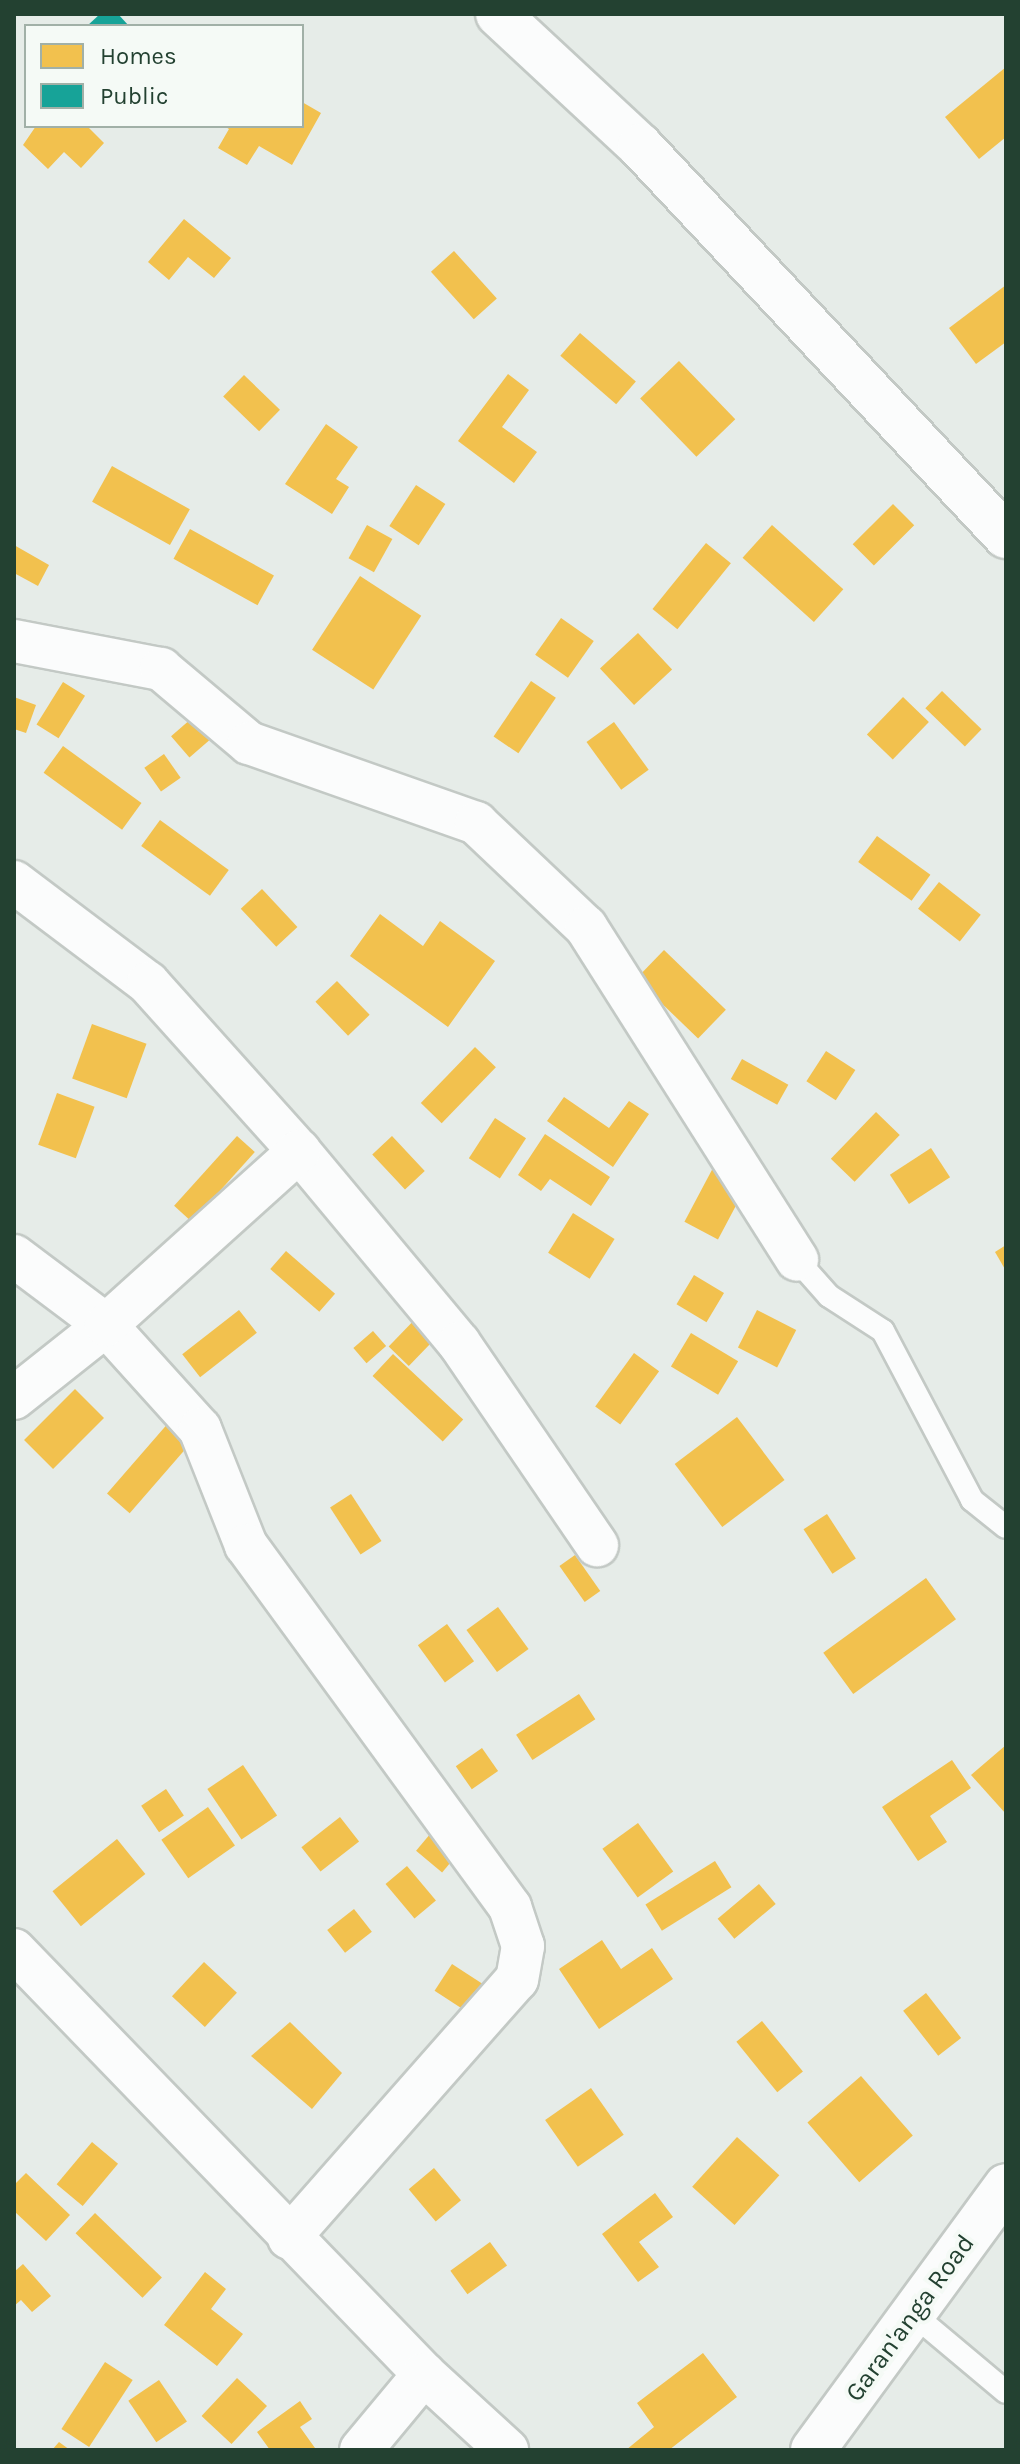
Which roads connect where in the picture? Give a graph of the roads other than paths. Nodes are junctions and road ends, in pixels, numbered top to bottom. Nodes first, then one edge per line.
1 (498, 14) edge
2 (1006, 536) edge
3 (14, 641) edge
4 (14, 882) edge
5 (299, 1151) junction
6 (14, 1256) edge
7 (797, 1260) joint
8 (106, 1325) junction
9 (14, 1398) edge
10 (1006, 1527) edge
11 (597, 1545) dead end
12 (14, 1950) edge
13 (1006, 2186) edge
14 (289, 2238) junction
15 (913, 2314) junction
16 (424, 2374) junction
17 (1006, 2392) edge
18 (361, 2450) edge
19 (507, 2450) edge
20 (813, 2450) edge

1 - 2 street
3 - 7 street
4 - 5 street
5 - 8 street
5 - 11 street
6 - 8 street
7 - 10 lane
8 - 9 street
8 - 14 street
12 - 14 street
13 - 15 street, Garan'anga Road
14 - 16 street
15 - 17 lane
15 - 20 street, Garan'anga Road
16 - 18 street
16 - 19 street

